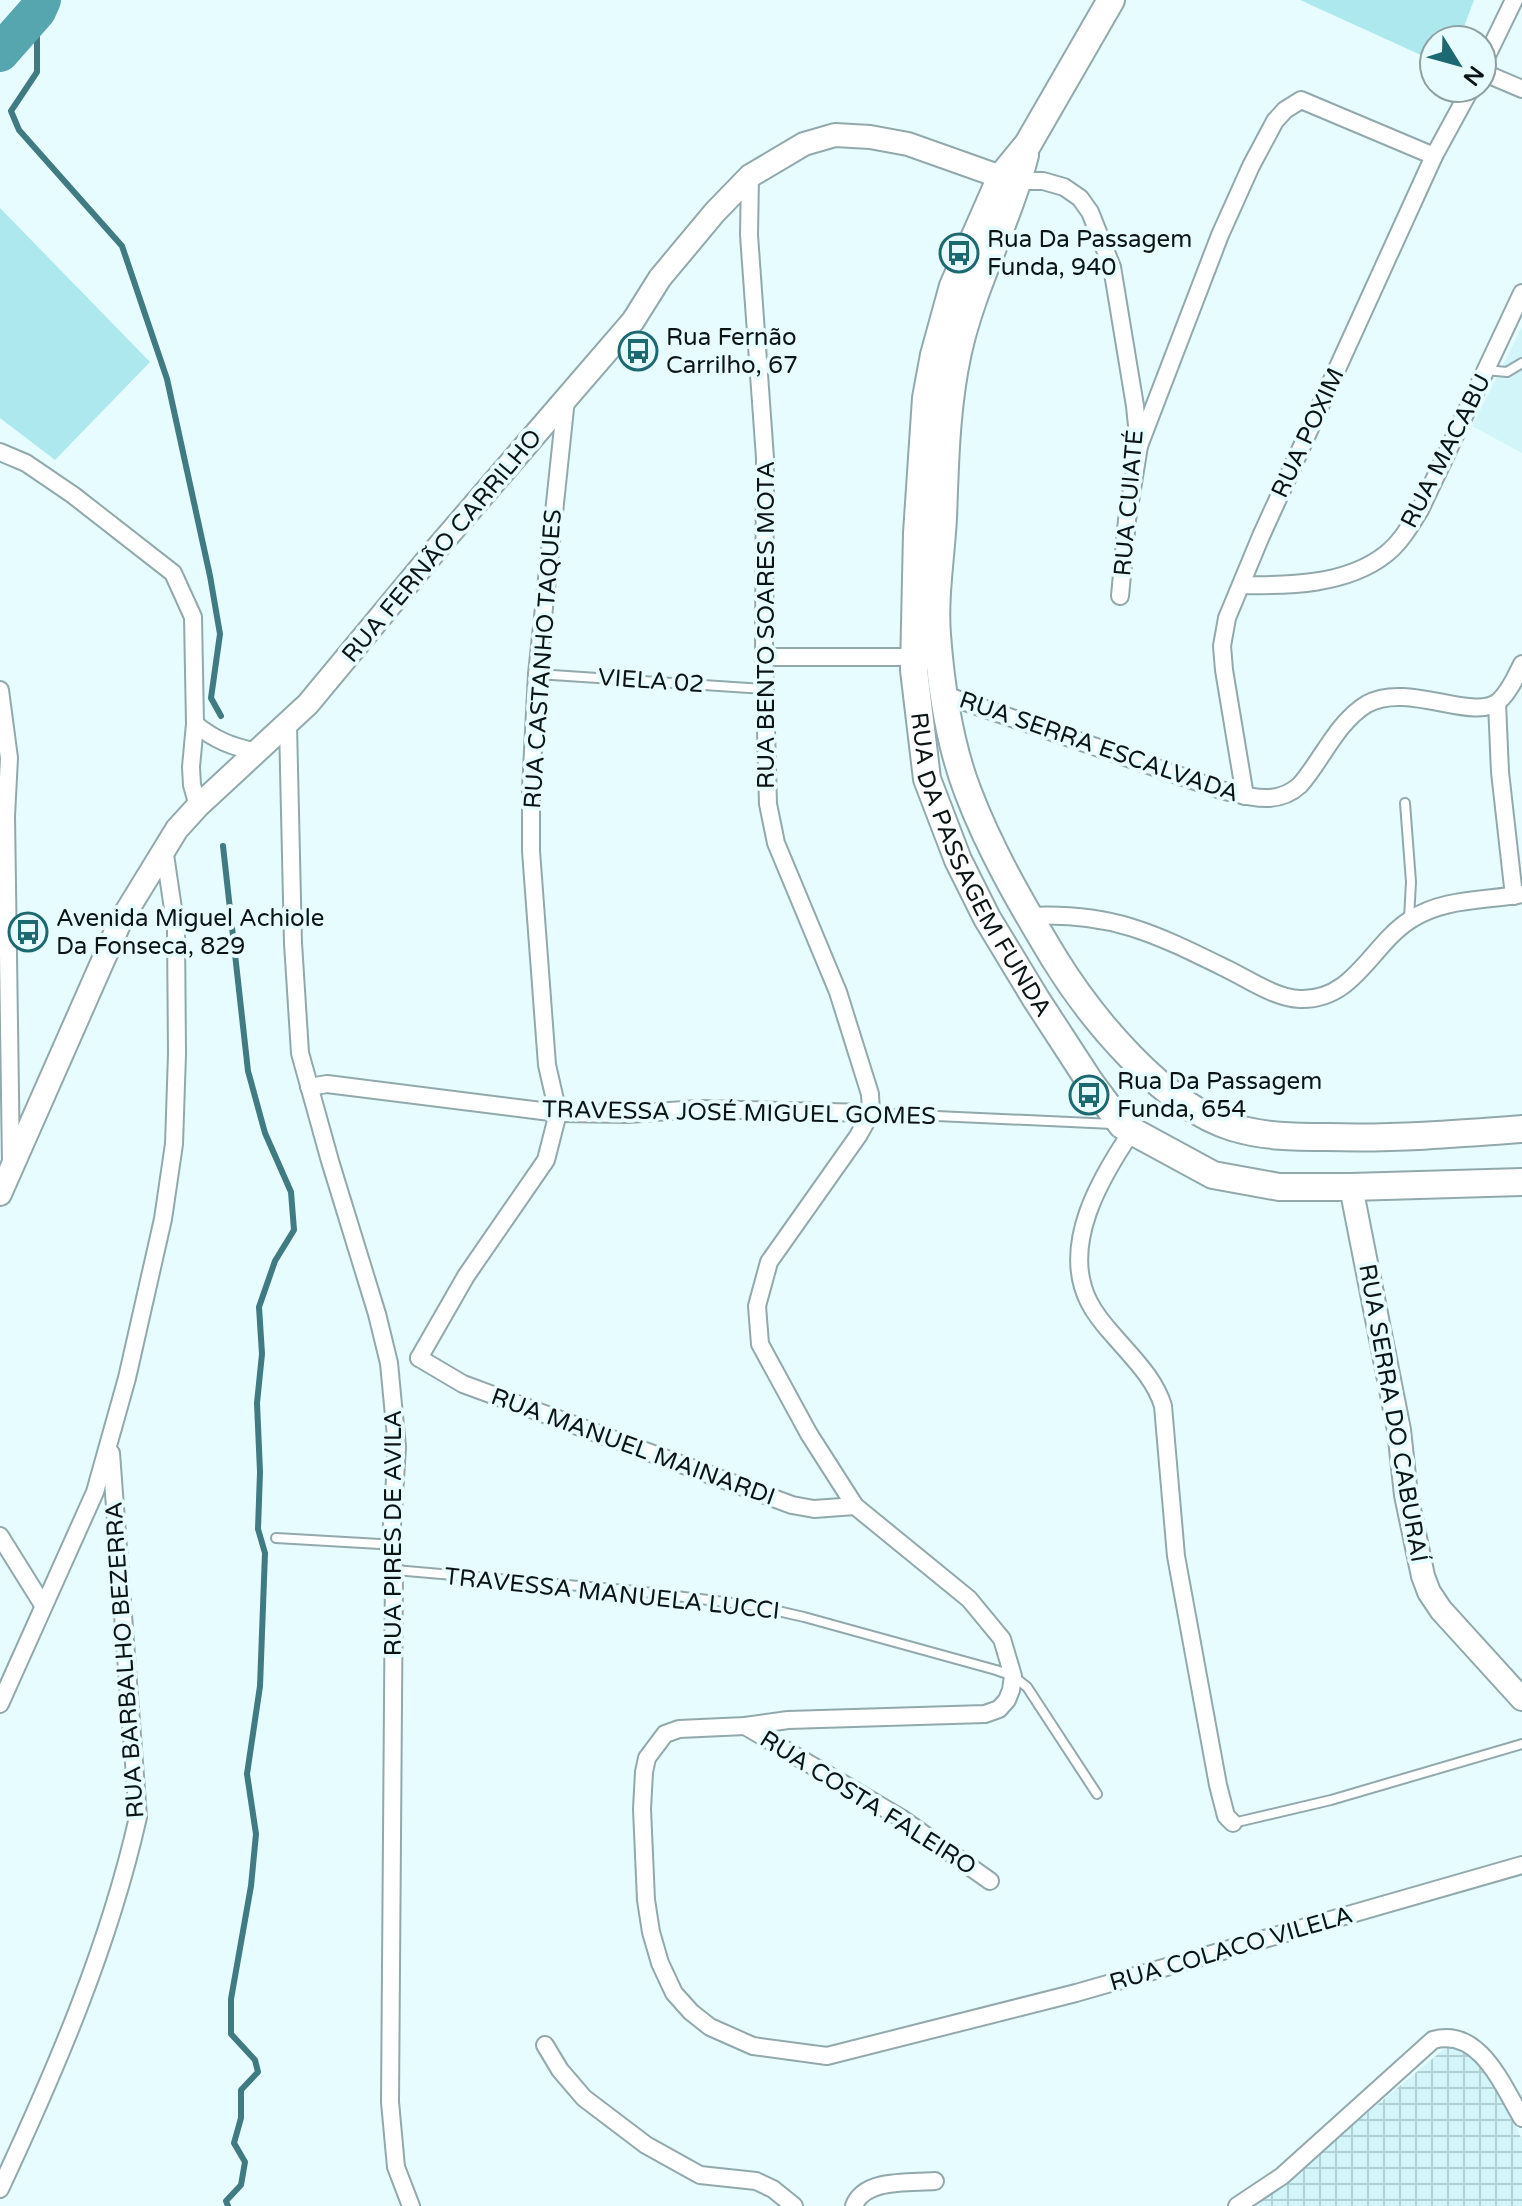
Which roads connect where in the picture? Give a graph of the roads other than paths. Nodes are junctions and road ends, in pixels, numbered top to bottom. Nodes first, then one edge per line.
1 (1111, 0) edge
2 (1514, 0) edge
3 (1498, 34) edge
4 (1498, 77) edge
5 (1522, 89) edge
6 (1462, 104) edge
7 (1434, 156) junction
8 (750, 176) junction
9 (1010, 179) junction
10 (1522, 293) edge
11 (1522, 363) edge
12 (1486, 370) junction
13 (566, 399) junction
14 (1139, 446) junction
15 (0, 452) edge
16 (1241, 585) junction
17 (1120, 596) dead end
18 (764, 657) junction
19 (914, 657) junction
20 (1522, 664) edge
21 (537, 674) junction
22 (765, 689) junction
23 (0, 690) edge
24 (945, 695) junction
25 (1497, 703) junction
26 (195, 724) junction
27 (288, 725) junction
28 (258, 752) junction
29 (1245, 796) junction
30 (1405, 803) dead end
31 (198, 806) junction
32 (3, 815) edge
33 (164, 848) junction
34 (1518, 895) edge
35 (1029, 916) junction
36 (1409, 920) junction
37 (309, 1087) junction
38 (558, 1113) junction
39 (871, 1113) junction
40 (1127, 1128) junction
41 (1522, 1129) edge
42 (11, 1168) junction
43 (1522, 1182) edge
44 (1351, 1187) junction
45 (0, 1194) edge
46 (419, 1358) junction
47 (389, 1363) junction
48 (111, 1442) junction
49 (855, 1506) junction
50 (0, 1536) edge
51 (276, 1538) dead end
52 (391, 1542) junction
53 (394, 1570) junction
54 (43, 1605) junction
55 (1013, 1676) junction
56 (1522, 1699) edge
57 (0, 1704) edge
58 (745, 1726) junction
59 (1522, 1744) edge
60 (1097, 1794) dead end
61 (1233, 1823) joint
62 (1522, 1865) edge
63 (990, 1881) dead end
64 (545, 2045) dead end
65 (1522, 2118) edge
66 (935, 2181) dead end
67 (0, 2189) edge
68 (411, 2206) edge
69 (794, 2206) edge
70 (854, 2206) edge
71 (1237, 2206) edge

1 - 9 main road
2 - 3 street
4 - 5 street
6 - 7 street, RUA POXIM
7 - 14 street
7 - 16 street, RUA POXIM
8 - 9 street, RUA FERNÃO CARRILHO
8 - 13 street, RUA FERNÃO CARRILHO
8 - 18 street, RUA BENTO SOARES MOTA
9 - 14 street, RUA CUIATÉ
9 - 19 main road, RUA DA PASSAGEM FUNDA
9 - 24 main road, RUA DA PASSAGEM FUNDA
10 - 12 street, RUA MACABU
11 - 12 lane
12 - 16 street, RUA MACABU
13 - 21 street, RUA CASTANHO TAQUES
13 - 27 street, RUA FERNÃO CARRILHO
14 - 17 street, RUA CUIATÉ
15 - 26 street
16 - 29 street, RUA POXIM
18 - 19 street
18 - 22 street, RUA BENTO SOARES MOTA
19 - 40 main road, RUA DA PASSAGEM FUNDA
20 - 25 street
21 - 22 lane, VIELA 02
21 - 38 street, RUA CASTANHO TAQUES
22 - 39 street, RUA BENTO SOARES MOTA
23 - 32 street
24 - 29 street, RUA SERRA ESCALVADA
24 - 35 main road, RUA DA PASSAGEM FUNDA
25 - 29 street, RUA SERRA ESCALVADA
25 - 34 street
26 - 28 street
26 - 31 street
27 - 28 street, RUA FERNÃO CARRILHO
27 - 37 street, RUA PIRES DE AVILA
28 - 31 street, RUA FERNÃO CARRILHO
30 - 36 lane
31 - 33 street, RUA FERNÃO CARRILHO
32 - 42 street
33 - 42 street, RUA FERNÃO CARRILHO
33 - 48 street
34 - 36 street
35 - 36 street
35 - 41 main road, RUA DA PASSAGEM FUNDA
37 - 38 street, TRAVESSA JOSÉ MIGUEL GOMES
37 - 47 street, RUA PIRES DE AVILA
38 - 39 street, TRAVESSA JOSÉ MIGUEL GOMES
38 - 46 street, RUA CASTANHO TAQUES
39 - 40 lane, TRAVESSA JOSÉ MIGUEL GOMES
39 - 49 street
40 - 44 main road, RUA DA PASSAGEM FUNDA
40 - 61 street
42 - 45 street, RUA FERNÃO CARRILHO
43 - 44 main road, RUA DA PASSAGEM FUNDA
44 - 56 street, RUA SERRA DO CABURAÍ
46 - 47 street
46 - 49 street, RUA MANUEL MAINARDI
47 - 52 street, RUA PIRES DE AVILA
48 - 54 street
48 - 67 street, RUA BARBALHO BEZERRA
49 - 55 street
50 - 54 street
51 - 52 lane
52 - 53 street, RUA PIRES DE AVILA
53 - 55 lane, TRAVESSA MANUELA LUCCI
53 - 68 street, RUA PIRES DE AVILA
54 - 57 street
55 - 58 street
55 - 60 lane
58 - 62 street, RUA COLACO VILELA
58 - 63 street, RUA COSTA FALEIRO
59 - 61 lane
64 - 69 street
65 - 71 street
66 - 70 street

